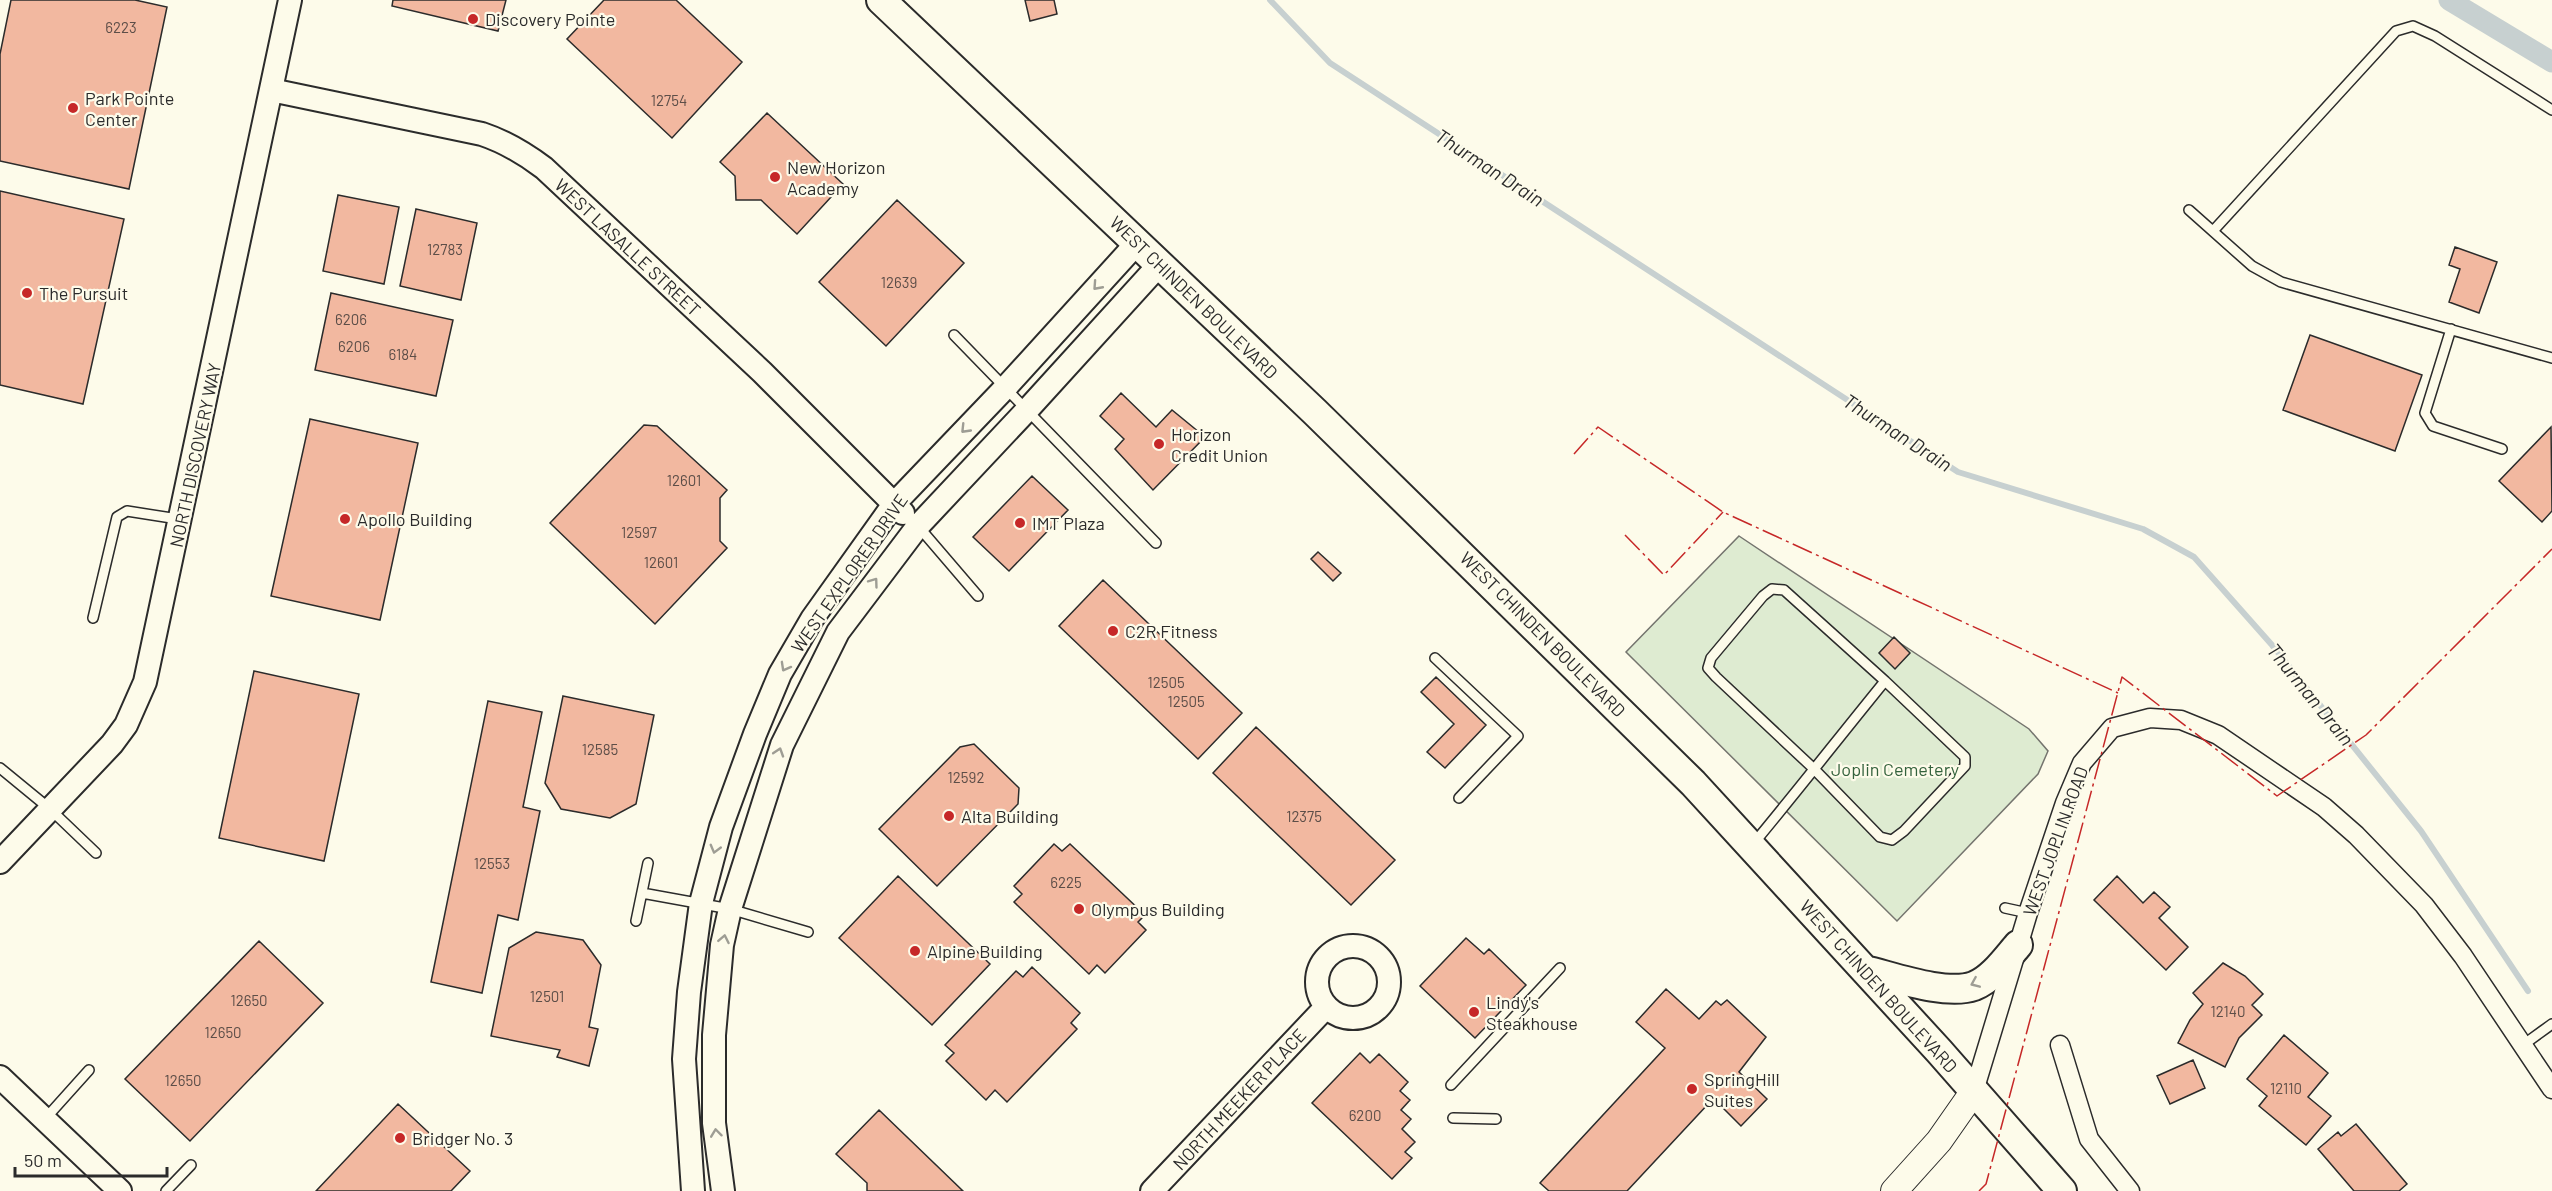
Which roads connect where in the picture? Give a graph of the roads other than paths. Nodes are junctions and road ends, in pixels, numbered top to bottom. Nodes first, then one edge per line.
1 (290, 0) edge
2 (881, 0) edge
3 (272, 90) junction
4 (2552, 110) edge
5 (2189, 210) dead end
6 (2213, 231) junction
7 (1137, 243) junction
8 (1159, 265) junction
9 (2451, 329) junction
10 (954, 335) dead end
11 (2552, 358) edge
12 (1006, 387) junction
13 (1028, 409) junction
14 (2502, 449) dead end
15 (894, 504) junction
16 (181, 520) junction
17 (918, 526) junction
18 (1156, 543) dead end
19 (978, 596) dead end
20 (93, 618) dead end
21 (1435, 658) dead end
22 (1885, 681) junction
23 (0, 768) edge
24 (1814, 769) junction
25 (1460, 798) dead end
26 (50, 809) junction
27 (1752, 845) junction
28 (96, 853) dead end
29 (0, 862) edge
30 (648, 863) dead end
31 (642, 893) junction
32 (701, 903) junction
33 (2005, 908) dead end
34 (730, 909) junction
35 (2028, 913) junction
36 (636, 921) dead end
37 (807, 932) dead end
38 (2018, 945) junction
39 (1560, 968) dead end
40 (1865, 970) junction
41 (1326, 1007) dead end
42 (2552, 1024) edge
43 (2060, 1045) dead end
44 (2523, 1045) junction
45 (89, 1070) dead end
46 (0, 1077) edge
47 (1451, 1085) dead end
48 (2552, 1089) edge
49 (1974, 1091) junction
50 (1453, 1118) dead end
51 (44, 1119) junction
52 (1496, 1119) dead end
53 (191, 1166) dead end
54 (120, 1191) edge
55 (166, 1191) edge
56 (693, 1191) edge
57 (723, 1191) edge
58 (1152, 1191) edge
59 (1894, 1191) edge
60 (2062, 1191) edge
61 (2130, 1191) edge

1 - 3 street, NORTH DISCOVERY WAY
2 - 7 main road, WEST CHINDEN BOULEVARD
3 - 15 street, WEST LASALLE STREET
3 - 16 street, NORTH DISCOVERY WAY
4 - 6 lane
5 - 6 lane
6 - 9 lane
7 - 8 main road, WEST CHINDEN BOULEVARD
7 -> 12 street, WEST EXPLORER DRIVE
8 - 13 street, WEST EXPLORER DRIVE
8 - 27 main road, WEST CHINDEN BOULEVARD
9 - 11 lane
9 - 14 lane
10 - 12 lane
12 - 13 lane
12 -> 15 street, WEST EXPLORER DRIVE
13 - 17 street, WEST EXPLORER DRIVE
13 - 18 lane
15 - 17 street, WEST LASALLE STREET
15 -> 32 street, WEST EXPLORER DRIVE
16 - 20 lane
16 - 26 street, NORTH DISCOVERY WAY
17 - 19 lane
34 -> 17 street, WEST EXPLORER DRIVE
21 - 25 lane
22 - 24 lane
22 - 24 lane
22 - 24 lane
23 - 26 lane
24 - 27 lane
26 - 28 lane
26 - 29 street, NORTH DISCOVERY WAY
27 - 40 main road, WEST CHINDEN BOULEVARD
30 - 31 lane
31 - 32 lane
31 - 36 lane
32 - 34 lane
32 - 56 street, WEST EXPLORER DRIVE
33 - 35 lane
34 - 37 lane
57 -> 34 street, WEST EXPLORER DRIVE
35 - 38 street, WEST JOPLIN ROAD
35 - 44 street, WEST JOPLIN ROAD
38 -> 40 main road
38 - 49 street, WEST JOPLIN ROAD
39 - 47 lane
40 - 49 main road, WEST CHINDEN BOULEVARD
41 - 58 street, NORTH MEEKER PLACE
42 - 44 lane
43 - 61 street
44 - 48 street, WEST JOPLIN ROAD
45 - 51 lane
46 - 51 street
49 - 59 main road
49 - 60 main road, WEST CHINDEN BOULEVARD
50 - 52 lane
51 - 54 street
53 - 55 lane

